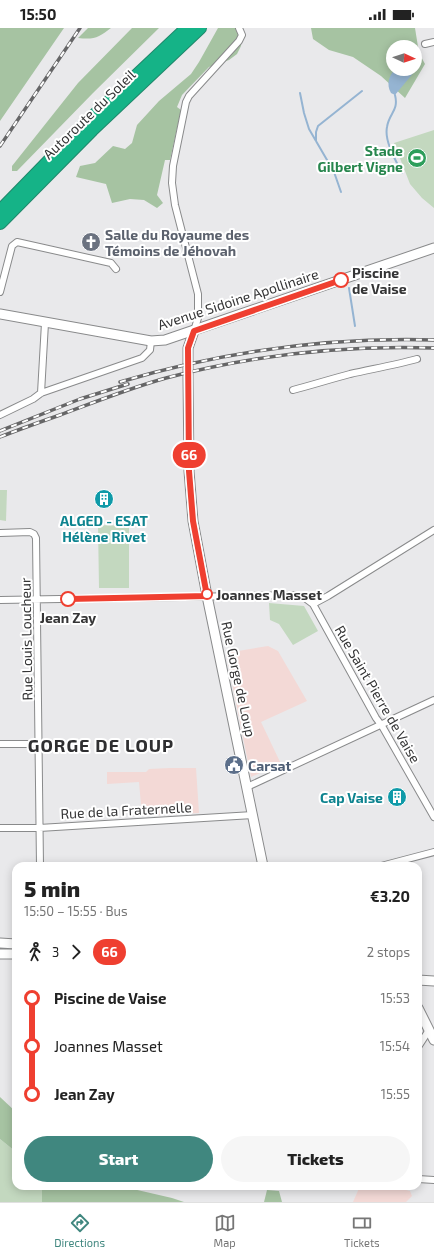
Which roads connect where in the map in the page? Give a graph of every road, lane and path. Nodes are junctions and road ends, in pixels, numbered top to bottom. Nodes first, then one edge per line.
1 (187, 28) edge
2 (200, 28) edge
3 (240, 28) edge
4 (434, 42) edge
5 (425, 44) dead end
6 (0, 211) edge
7 (0, 223) edge
8 (434, 248) edge
9 (116, 269) dead end
10 (0, 292) edge
11 (0, 314) edge
12 (45, 323) junction
13 (194, 331) junction
14 (152, 341) junction
15 (417, 359) dead end
16 (293, 390) dead end
17 (41, 393) junction
18 (0, 415) edge
19 (434, 530) edge
20 (0, 533) edge
21 (207, 596) junction
22 (0, 600) edge
23 (37, 600) junction
24 (312, 604) junction
25 (434, 700) edge
26 (381, 724) junction
27 (0, 744) edge
28 (39, 744) junction
29 (247, 787) junction
30 (252, 815) junction
31 (434, 817) edge
32 (0, 828) edge
33 (39, 828) junction
34 (434, 852) edge
35 (40, 862) edge
36 (262, 862) edge
37 (396, 862) edge
38 (0, 944) edge
39 (12, 944) edge
40 (0, 954) edge
41 (12, 954) edge
42 (422, 980) edge
43 (434, 980) edge
44 (422, 1016) edge
45 (429, 1030) junction
46 (434, 1040) edge
47 (422, 1041) edge
48 (422, 1179) edge
49 (434, 1180) edge

1 - 6 highway, Autoroute du Soleil
2 - 7 highway, Autoroute du Soleil
3 - 13 street
4 - 5 street
8 - 13 street, Avenue Sidoine Apollinaire
9 - 10 street
11 - 12 street, Avenue Sidoine Apollinaire
12 - 14 street, Avenue Sidoine Apollinaire
12 - 17 street
13 - 14 street, Avenue Sidoine Apollinaire
13 - 21 street, Rue Gorge de Loup
14 - 17 street
15 - 16 street
17 - 18 street
19 - 24 street
20 - 23 street, Rue Louis Loucheur
21 - 23 street
21 - 24 street
21 - 29 street, Rue Gorge de Loup
22 - 23 street
23 - 28 street, Rue Louis Loucheur
24 - 26 street, Rue Saint Pierre de Vaise
25 - 26 street
26 - 29 street
26 - 31 street, Rue Saint Pierre de Vaise
27 - 28 street
28 - 33 street, Rue Louis Loucheur
29 - 30 street, Rue Gorge de Loup
30 - 33 street, Rue de la Fraternelle
30 - 36 street, Rue Gorge de Loup
32 - 33 street, Rue de la Fraternelle
33 - 35 street, Rue Louis Loucheur
34 - 37 street
38 - 39 street
40 - 41 street
42 - 43 street
44 - 45 street
45 - 46 street
45 - 47 street
48 - 49 street

